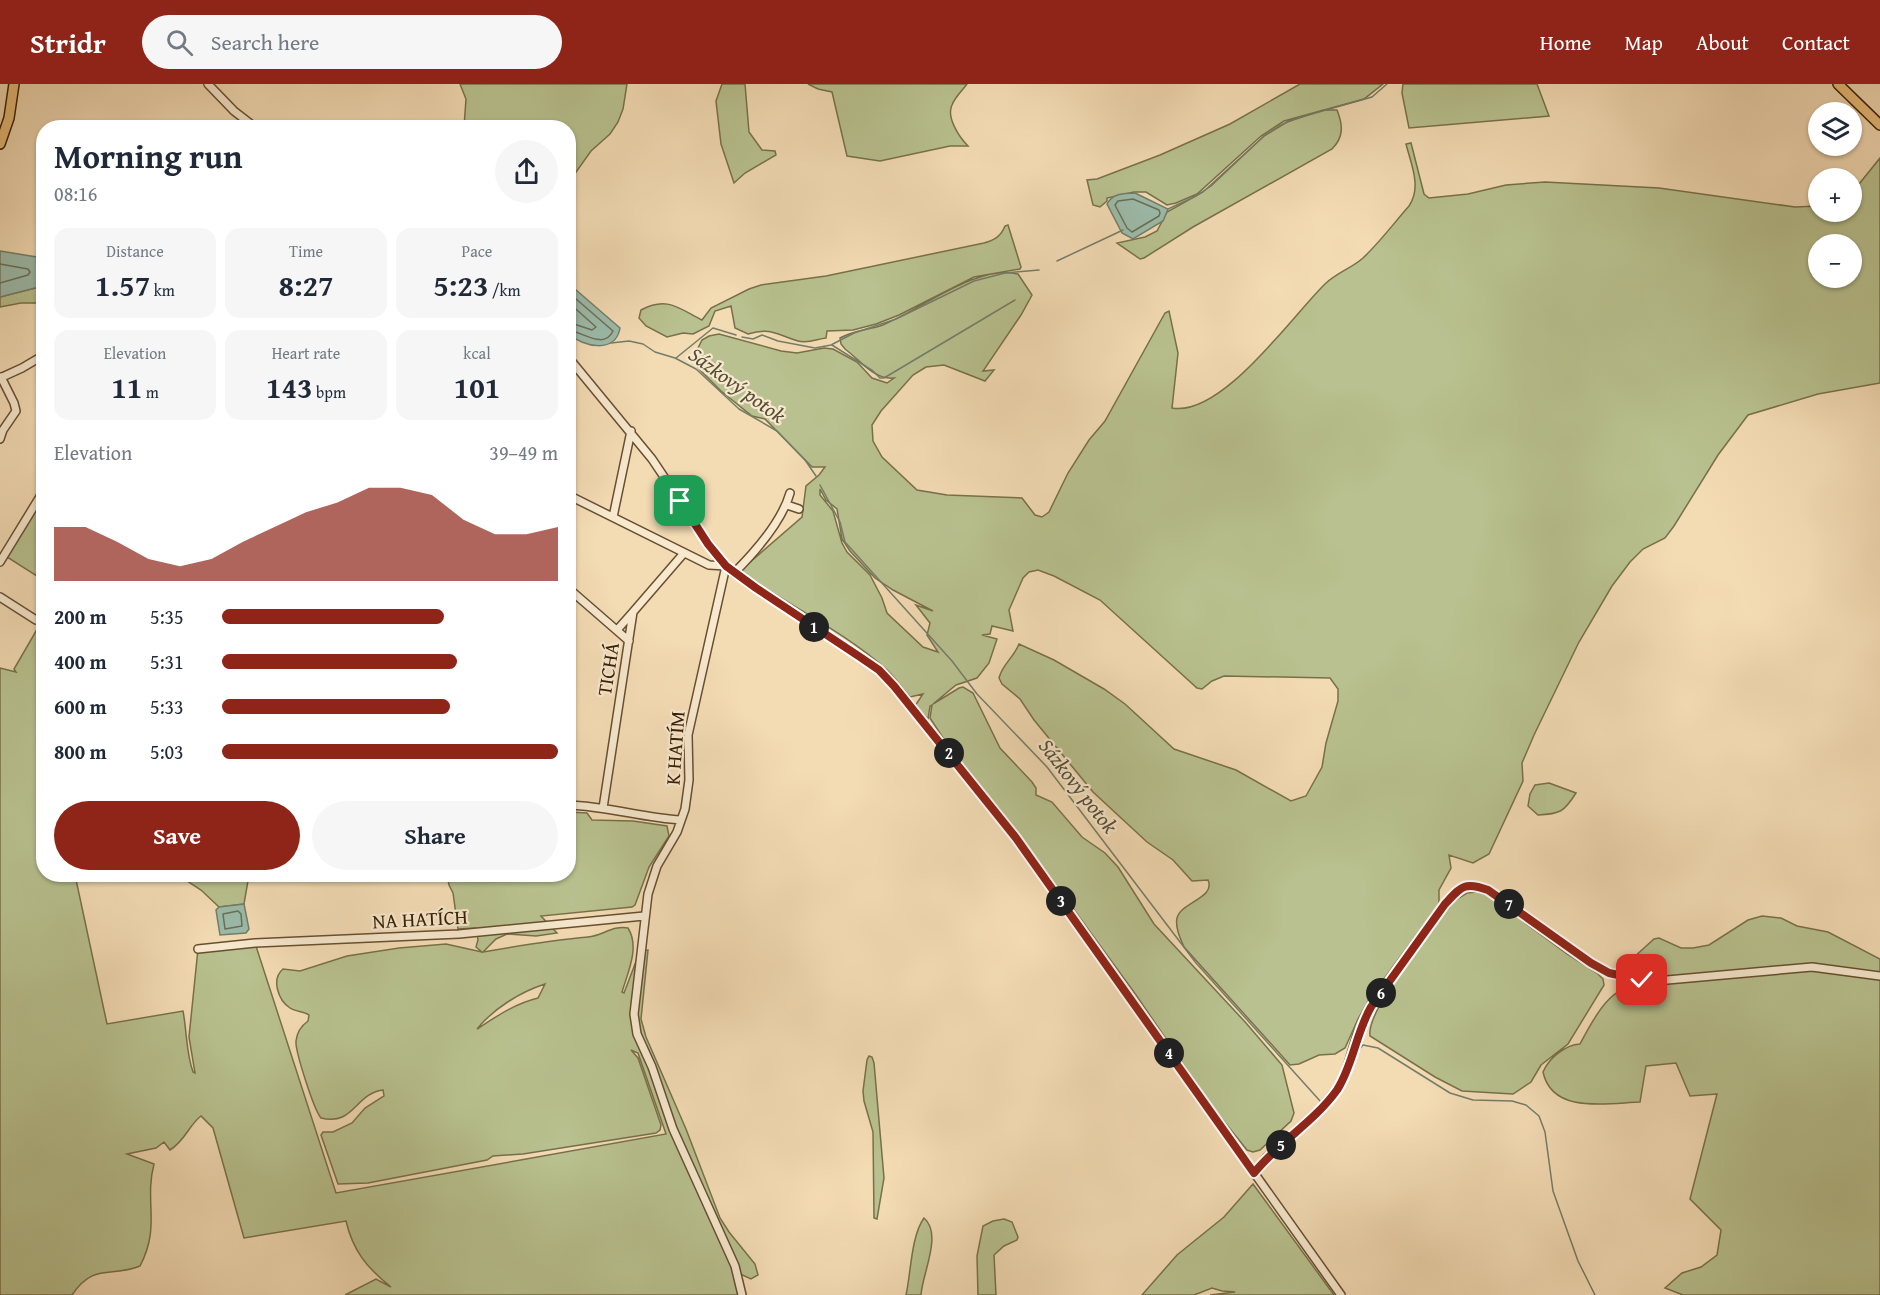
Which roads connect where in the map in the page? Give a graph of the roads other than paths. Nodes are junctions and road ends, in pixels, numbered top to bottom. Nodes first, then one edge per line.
1 (14, 84) edge
2 (208, 84) edge
3 (1838, 84) edge
4 (246, 120) edge
5 (1880, 125) edge
6 (0, 144) edge
7 (36, 359) edge
8 (576, 366) edge
9 (1, 377) edge
10 (631, 431) junction
11 (0, 439) edge
12 (790, 493) dead end
13 (576, 499) edge
14 (36, 502) edge
15 (787, 505) junction
16 (799, 509) dead end
17 (613, 518) junction
18 (2, 553) edge
19 (684, 553) junction
20 (0, 562) edge
21 (726, 566) junction
22 (734, 573) junction
23 (576, 595) edge
24 (0, 597) edge
25 (633, 612) junction
26 (36, 620) dead end
27 (617, 630) junction
28 (629, 641) junction
29 (576, 806) edge
30 (603, 808) junction
31 (681, 820) junction
32 (644, 916) junction
33 (198, 949) dead end
34 (1880, 976) edge
35 (1254, 1173) junction
36 (742, 1295) edge
37 (1341, 1295) edge

1 - 6 main road
2 - 4 street
3 - 5 main road
7 - 9 street
8 - 10 street
9 - 11 street
10 - 17 street
10 - 21 street
12 - 15 street
13 - 17 street
14 - 18 street
15 - 16 street
15 - 22 street
17 - 19 street
18 - 20 street
19 - 21 street
19 - 25 street
21 - 22 street
21 - 31 street, K HATÍM
22 - 35 street
23 - 27 street
24 - 26 street
25 - 27 street
25 - 28 street, TICHÁ
27 - 28 street
28 - 30 street, TICHÁ
29 - 30 street
30 - 31 street
31 - 32 street, K HATÍM
32 - 33 street, NA HATÍCH
32 - 36 street, K HATÍM
34 - 35 street
35 - 37 street

